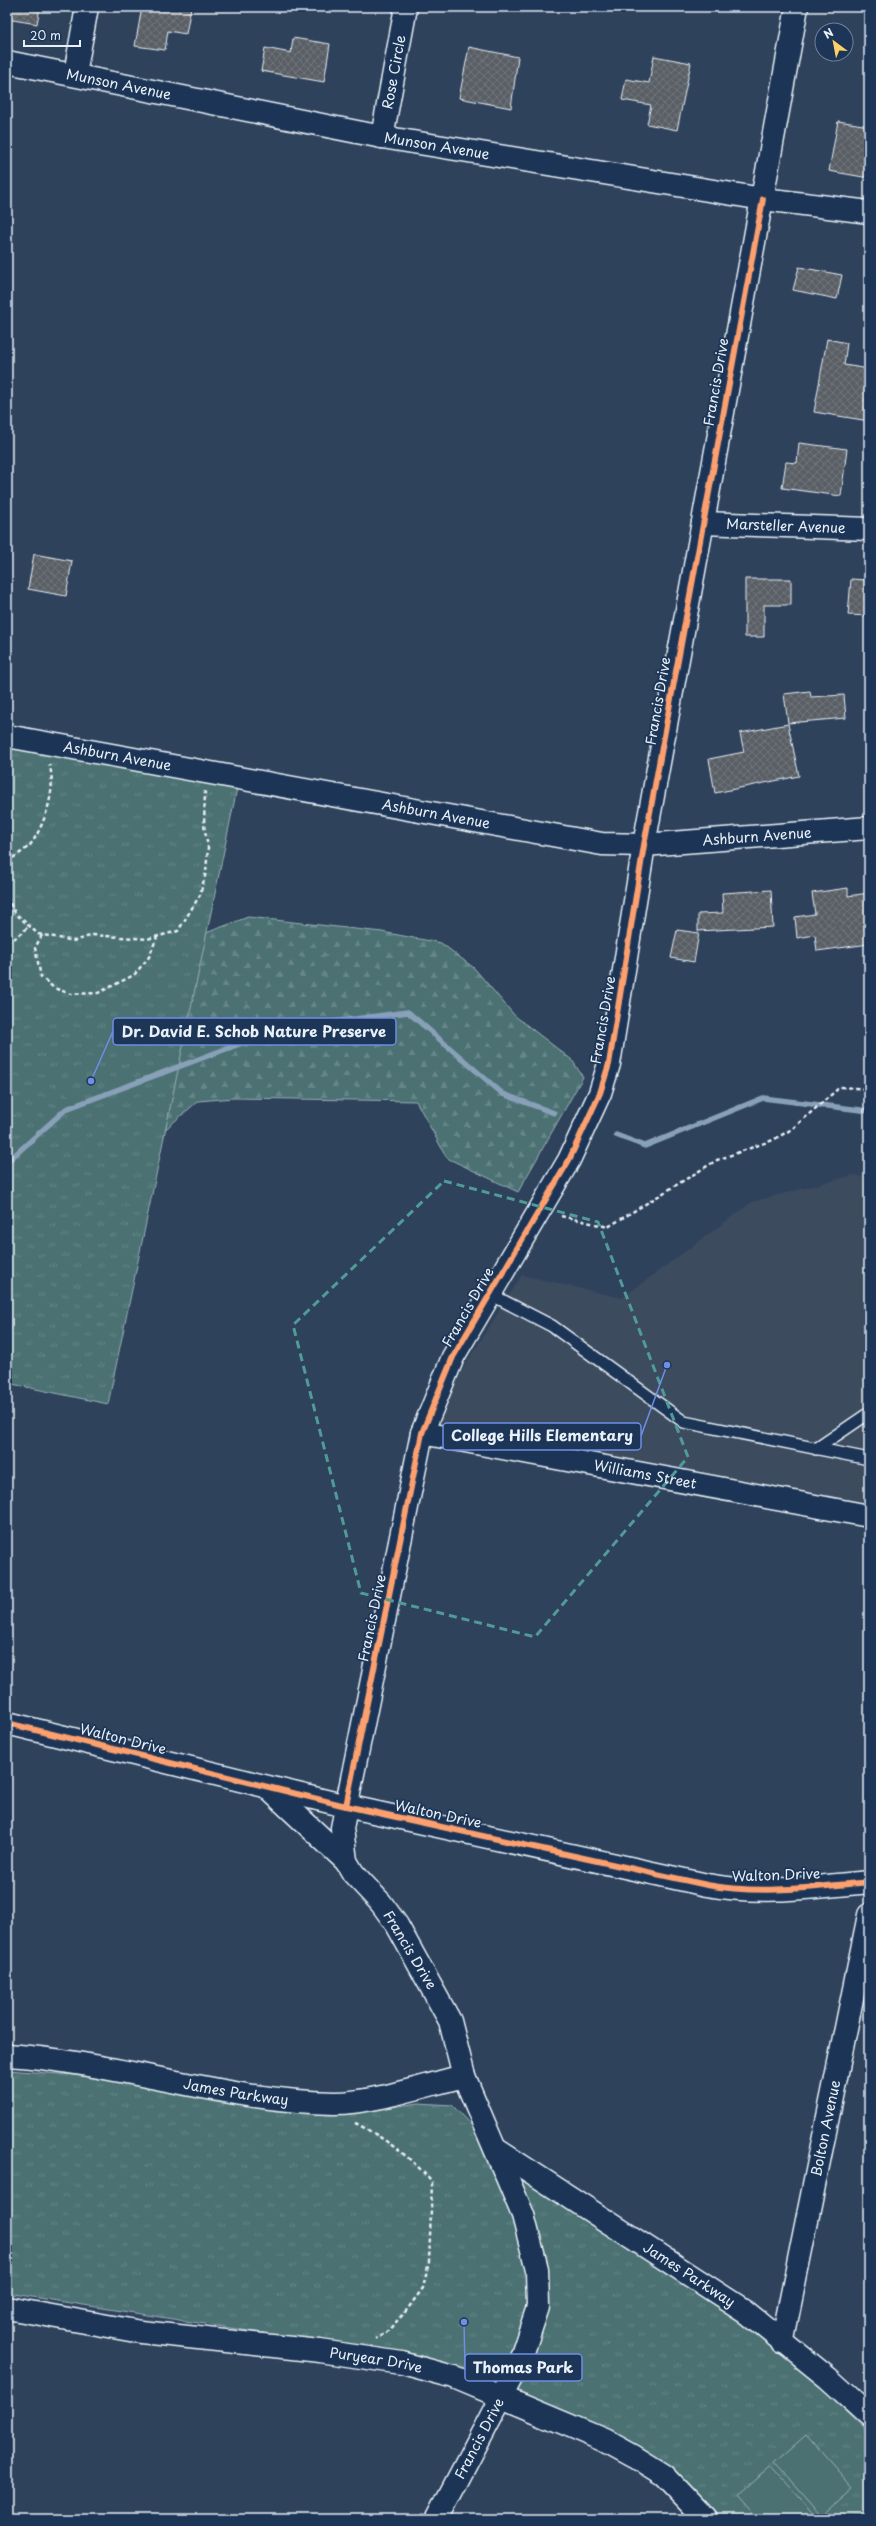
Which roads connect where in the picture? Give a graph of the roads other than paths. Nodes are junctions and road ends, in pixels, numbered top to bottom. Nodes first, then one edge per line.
1 (87, 7) edge
2 (406, 7) edge
3 (797, 7) edge
4 (7, 62) edge
5 (75, 74) junction
6 (382, 137) junction
7 (763, 199) junction
8 (869, 212) edge
9 (703, 522) junction
10 (869, 529) edge
11 (7, 736) edge
12 (869, 828) edge
13 (644, 846) junction
14 (490, 1294) junction
15 (869, 1413) edge
16 (422, 1433) junction
17 (816, 1449) junction
18 (869, 1459) edge
19 (869, 1516) edge
20 (7, 1723) edge
21 (266, 1786) junction
22 (346, 1806) junction
23 (346, 1860) junction
24 (869, 1882) edge
25 (869, 1914) edge
26 (7, 2056) edge
27 (464, 2076) junction
28 (497, 2150) junction
29 (7, 2308) edge
30 (782, 2343) junction
31 (502, 2397) junction
32 (869, 2415) edge
33 (437, 2519) edge
34 (706, 2519) edge

1 - 5 street
2 - 6 street, Rose Circle
3 - 7 street, Francis Drive
4 - 5 street, Munson Avenue
5 - 6 street, Munson Avenue
6 - 7 street, Munson Avenue
7 - 8 street, Munson Avenue
7 - 9 street, Francis Drive
9 - 10 street, Marsteller Avenue
9 - 13 street, Francis Drive
11 - 13 street, Ashburn Avenue
12 - 13 street, Ashburn Avenue
13 - 14 street, Francis Drive
14 - 16 street, Francis Drive
14 - 17 lane
15 - 17 lane
16 - 19 street, Williams Street
16 - 22 street, Francis Drive
17 - 18 lane
20 - 21 street, Walton Drive
21 - 22 street, Walton Drive
21 - 23 street
22 - 23 street, Francis Drive
22 - 24 street, Walton Drive
23 - 27 street, Francis Drive
25 - 30 street, Bolton Avenue
26 - 27 street, James Parkway
27 - 28 street, Francis Drive
28 - 30 street, James Parkway
28 - 31 street, Francis Drive
29 - 31 street, Puryear Drive
30 - 32 street, James Parkway
31 - 33 street, Francis Drive
31 - 34 street, Puryear Drive

